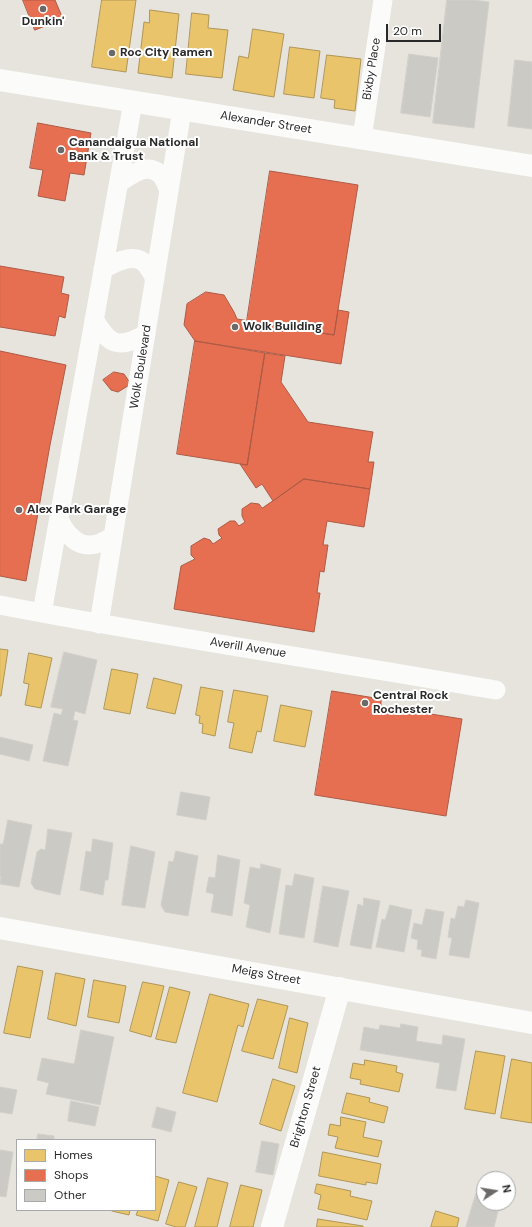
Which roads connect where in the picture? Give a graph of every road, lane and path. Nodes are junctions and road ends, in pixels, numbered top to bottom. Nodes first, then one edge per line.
1 (383, 0) edge
2 (0, 80) edge
3 (133, 102) junction
4 (182, 110) junction
5 (362, 138) junction
6 (532, 166) edge
7 (119, 183) junction
8 (169, 191) junction
9 (104, 269) junction
10 (155, 279) junction
11 (94, 319) junction
12 (146, 334) junction
13 (59, 520) junction
14 (113, 536) junction
15 (0, 605) edge
16 (42, 613) junction
17 (99, 624) junction
18 (496, 690) dead end
19 (0, 928) edge
20 (340, 988) junction
21 (532, 1023) edge
22 (272, 1227) edge

1 - 5 street, Bixby Place
2 - 3 street, Alexander Street
3 - 4 street, Alexander Street
3 - 7 street
4 - 5 street, Alexander Street
4 - 8 street, Wolk Boulevard
5 - 6 street, Alexander Street
7 - 8 street
7 - 9 street
8 - 10 street, Wolk Boulevard
9 - 10 street
9 - 11 street
10 - 12 street, Wolk Boulevard
11 - 12 street
11 - 13 street
12 - 14 street, Wolk Boulevard
13 - 14 street
13 - 16 street
14 - 17 street, Wolk Boulevard
15 - 16 street, Averill Avenue
16 - 17 street, Averill Avenue
17 - 18 street, Averill Avenue
19 - 20 street, Meigs Street
20 - 21 street, Meigs Street
20 - 22 street, Brighton Street

